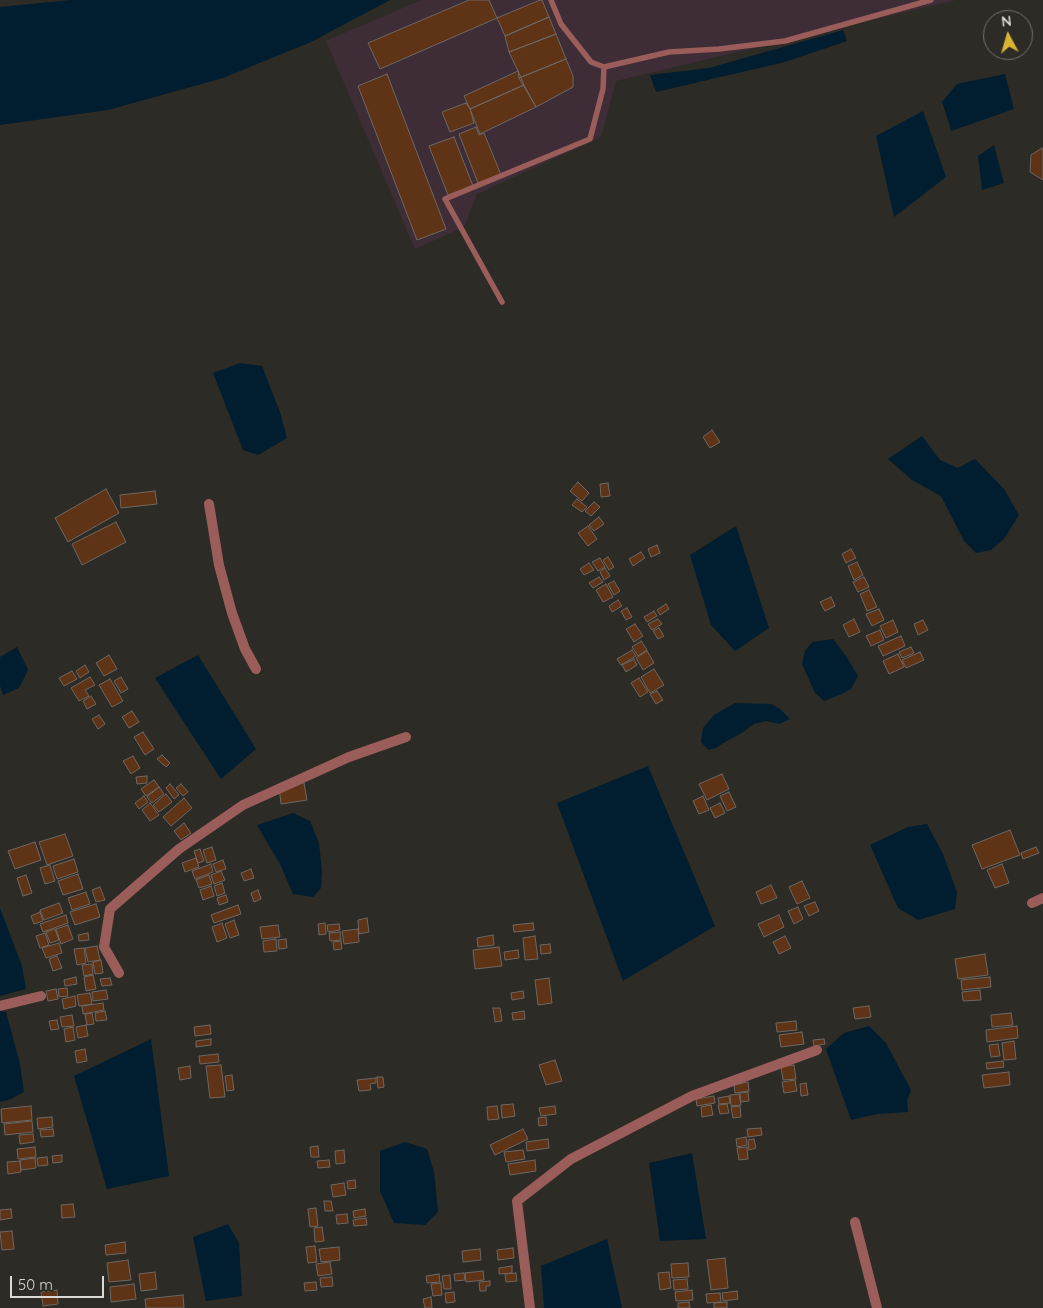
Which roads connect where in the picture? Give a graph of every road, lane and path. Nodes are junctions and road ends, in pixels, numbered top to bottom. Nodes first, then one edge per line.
1 (552, 0) edge
2 (931, 0) edge
3 (604, 67) junction
4 (502, 302) dead end
5 (209, 504) dead end
6 (256, 670) dead end
7 (406, 737) dead end
8 (1043, 898) edge
9 (1032, 903) dead end
10 (119, 973) dead end
11 (41, 996) dead end
12 (0, 1006) edge
13 (817, 1050) dead end
14 (855, 1222) dead end
15 (530, 1308) edge
16 (877, 1308) edge

1 - 3 lane
2 - 3 lane
3 - 4 lane
5 - 6 street
7 - 10 street
8 - 9 street
11 - 12 street
13 - 15 street
14 - 16 street

